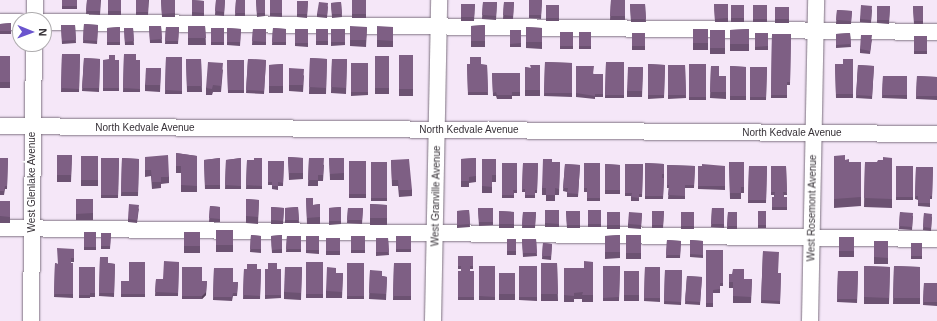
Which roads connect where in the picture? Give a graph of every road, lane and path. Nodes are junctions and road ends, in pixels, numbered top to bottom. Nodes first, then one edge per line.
1 (35, 0) edge
2 (439, 0) edge
3 (816, 0) edge
4 (35, 12) edge
5 (0, 22) edge
6 (12, 22) edge
7 (52, 22) edge
8 (439, 28) junction
9 (815, 31) junction
10 (937, 32) edge
11 (34, 52) edge
12 (0, 126) edge
13 (32, 127) junction
14 (437, 130) junction
15 (814, 133) junction
16 (937, 134) edge
17 (0, 228) edge
18 (32, 228) junction
19 (435, 233) junction
20 (812, 237) junction
21 (937, 239) edge
22 (31, 321) edge
23 (434, 321) edge
24 (810, 321) edge

1 - 4 street
2 - 8 street, West Granville Avenue
3 - 9 street, West Rosemont Avenue
5 - 6 street
7 - 8 street
8 - 9 street
8 - 14 street, West Granville Avenue
9 - 10 street
9 - 15 street, West Rosemont Avenue
11 - 13 street, West Glenlake Avenue
12 - 13 street, North Kedvale Avenue
13 - 14 street, North Kedvale Avenue
13 - 18 street, West Glenlake Avenue
14 - 15 street, North Kedvale Avenue
14 - 19 street, West Granville Avenue
15 - 16 street, North Kedvale Avenue
15 - 20 street, West Rosemont Avenue
17 - 18 street
18 - 19 street
18 - 22 street, West Glenlake Avenue
19 - 20 street
19 - 23 street, West Granville Avenue
20 - 21 street
20 - 24 street, West Rosemont Avenue

